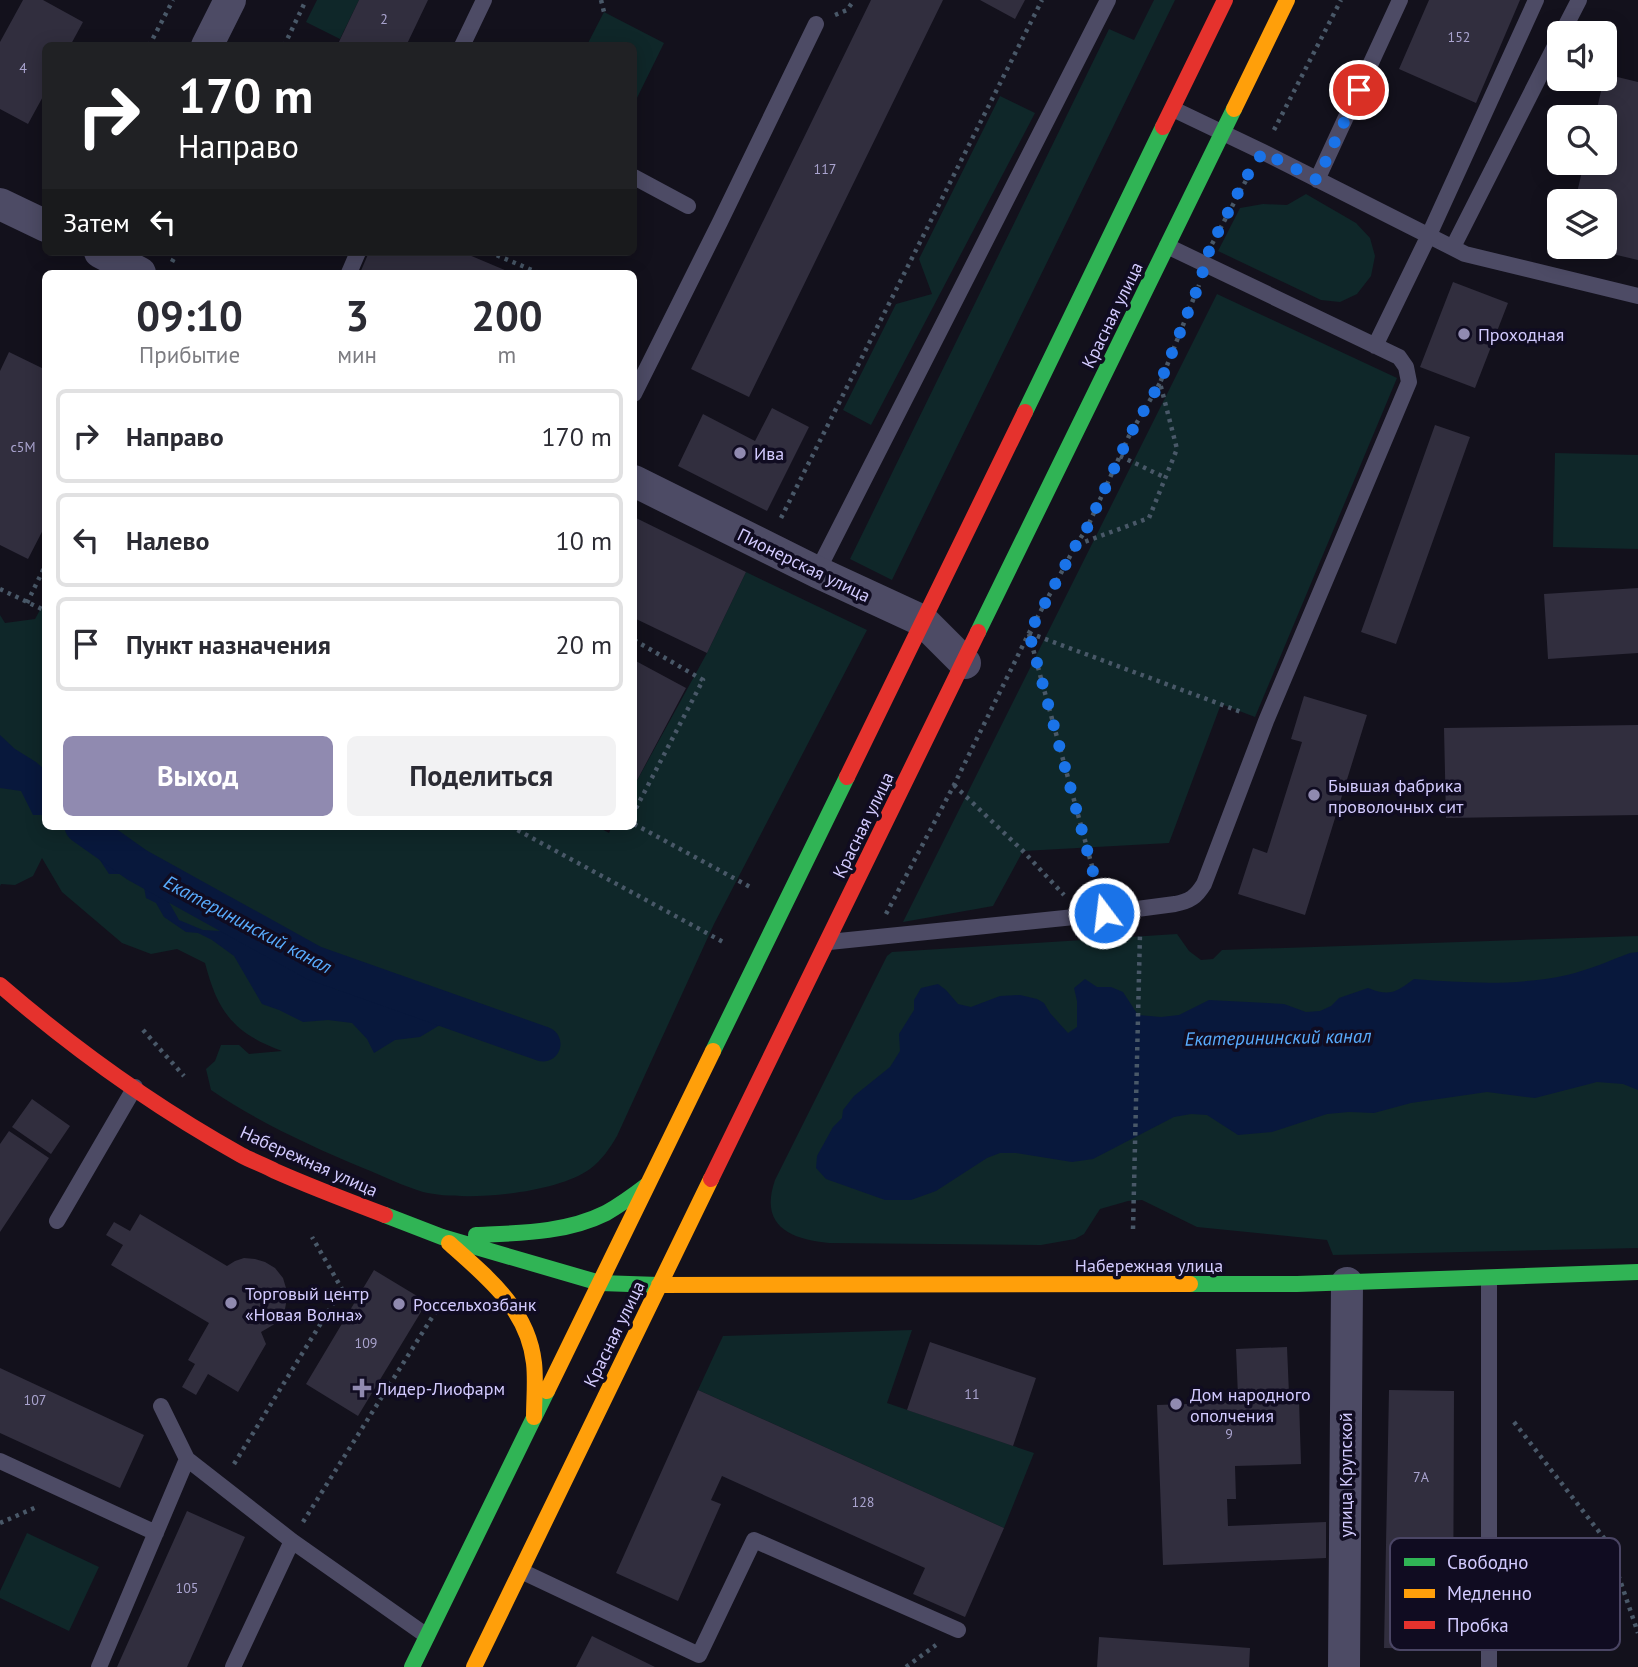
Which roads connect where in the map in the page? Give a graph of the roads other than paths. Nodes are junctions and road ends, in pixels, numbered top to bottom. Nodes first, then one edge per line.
1 (230, 0) edge
2 (484, 0) edge
3 (1108, 0) edge
4 (1225, 0) edge
5 (1287, 0) edge
6 (1400, 0) edge
7 (1536, 0) edge
8 (1579, 0) edge
9 (1568, 21) edge
10 (816, 24) dead end
11 (209, 42) edge
12 (464, 42) edge
13 (1547, 62) edge
14 (1172, 109) junction
15 (1223, 133) junction
16 (637, 179) edge
17 (1317, 180) junction
18 (0, 204) edge
19 (688, 206) dead end
20 (42, 224) edge
21 (1429, 235) junction
22 (1167, 246) junction
23 (1453, 247) junction
24 (109, 256) edge
25 (135, 270) edge
26 (1638, 296) edge
27 (1375, 346) junction
28 (637, 388) edge
29 (637, 482) edge
30 (817, 572) junction
31 (923, 621) junction
32 (965, 663) junction
33 (827, 943) junction
34 (0, 985) edge
35 (135, 1087) junction
36 (646, 1185) junction
37 (57, 1221) dead end
38 (442, 1237) junction
39 (1638, 1272) edge
40 (1489, 1278) junction
41 (600, 1283) junction
42 (1347, 1283) junction
43 (659, 1285) junction
44 (161, 1406) dead end
45 (534, 1417) junction
46 (187, 1459) junction
47 (0, 1461) edge
48 (156, 1533) junction
49 (1489, 1538) edge
50 (292, 1541) junction
51 (521, 1571) junction
52 (958, 1630) dead end
53 (427, 1636) junction
54 (696, 1661) edge
55 (99, 1667) edge
56 (233, 1667) edge
57 (412, 1667) edge
58 (474, 1667) edge
59 (1344, 1667) edge

1 - 11 street
2 - 12 lane
3 - 30 lane
4 - 14 main road, Красная улица
5 - 15 main road, Красная улица
6 - 17 lane
7 - 21 lane
8 - 9 lane
10 - 28 lane
13 - 23 lane
14 - 15 lane
14 - 31 main road, Красная улица
15 - 17 lane
15 - 22 main road, Красная улица
16 - 19 lane
17 - 21 lane
18 - 20 street
21 - 23 lane
21 - 27 lane
22 - 27 lane
22 - 32 main road, Красная улица
23 - 26 lane
24 - 25 street
27 - 33 lane
29 - 30 street, Пионерская улица
30 - 31 street, Пионерская улица
31 - 32 street, Пионерская улица
31 - 36 main road, Красная улица
32 - 33 main road, Красная улица
33 - 43 main road, Красная улица
34 - 35 main road, Набережная улица
35 - 37 lane
35 - 38 main road, Набережная улица
36 - 38 main road
36 - 41 main road, Красная улица
38 - 41 main road, Набережная улица
38 - 45 main road
39 - 40 main road, Набережная улица
40 - 42 main road, Набережная улица
40 - 49 lane
41 - 43 main road, Набережная улица
41 - 45 main road, Красная улица
42 - 43 main road, Набережная улица
42 - 59 street, улица Крупской
43 - 51 main road, Красная улица
44 - 46 lane
45 - 53 main road, Красная улица
46 - 48 lane
46 - 50 lane
47 - 48 lane
48 - 55 lane
50 - 53 lane
50 - 56 lane
51 - 54 lane
51 - 58 main road, Красная улица
52 - 54 lane
53 - 57 main road, Красная улица

